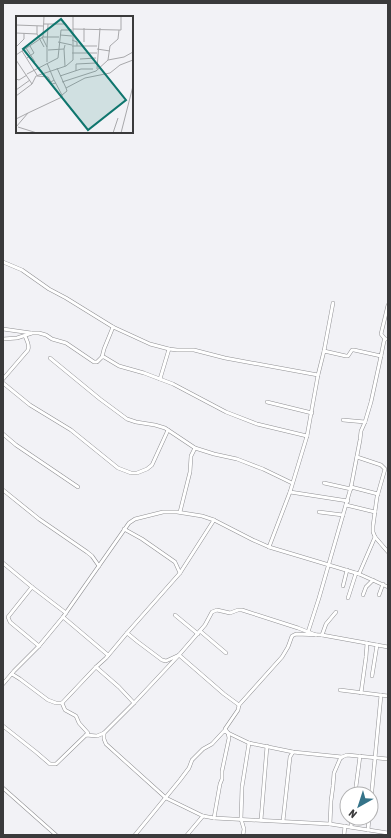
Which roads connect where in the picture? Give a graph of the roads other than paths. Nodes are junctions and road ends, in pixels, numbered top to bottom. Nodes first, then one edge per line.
1 (3, 262) edge
2 (333, 303) dead end
3 (388, 305) edge
4 (112, 327) junction
5 (3, 329) edge
6 (32, 333) junction
7 (25, 336) junction
8 (3, 339) edge
9 (387, 339) edge
10 (169, 349) junction
11 (324, 351) junction
12 (102, 356) junction
13 (381, 356) junction
14 (50, 358) dead end
15 (318, 375) junction
16 (3, 379) edge
17 (160, 379) junction
18 (3, 383) edge
19 (267, 402) dead end
20 (312, 413) junction
21 (343, 420) dead end
22 (365, 422) junction
23 (168, 430) junction
24 (3, 434) edge
25 (307, 436) junction
26 (195, 448) junction
27 (357, 457) junction
28 (324, 483) dead end
29 (292, 484) junction
30 (78, 488) dead end
31 (351, 488) junction
32 (3, 490) edge
33 (290, 492) junction
34 (378, 494) junction
35 (347, 503) junction
36 (180, 512) junction
37 (319, 512) dead end
38 (375, 512) junction
39 (343, 516) junction
40 (214, 520) junction
41 (124, 530) junction
42 (375, 537) junction
43 (269, 547) junction
44 (388, 552) edge
45 (3, 563) edge
46 (329, 565) junction
47 (99, 566) junction
48 (347, 570) junction
49 (180, 573) junction
50 (358, 573) junction
51 (373, 580) junction
52 (383, 584) junction
53 (343, 586) dead end
54 (388, 586) edge
55 (32, 587) junction
56 (363, 595) dead end
57 (379, 595) dead end
58 (348, 598) dead end
59 (336, 612) dead end
60 (66, 613) junction
61 (175, 615) dead end
62 (63, 617) junction
63 (308, 632) junction
64 (127, 633) junction
65 (199, 633) junction
66 (316, 635) junction
67 (322, 635) junction
68 (367, 643) junction
69 (377, 645) junction
70 (39, 646) junction
71 (388, 647) edge
72 (226, 653) dead end
73 (108, 655) junction
74 (179, 655) junction
75 (96, 668) junction
76 (12, 674) junction
77 (372, 676) dead end
78 (3, 684) edge
79 (340, 690) dead end
80 (361, 693) junction
81 (381, 696) junction
82 (388, 696) edge
83 (62, 703) junction
84 (134, 704) junction
85 (239, 705) junction
86 (3, 726) edge
87 (104, 733) junction
88 (228, 733) junction
89 (86, 735) junction
90 (249, 743) junction
91 (267, 746) junction
92 (293, 752) junction
93 (360, 756) junction
94 (342, 757) junction
95 (376, 758) junction
96 (388, 759) edge
97 (356, 786) edge
98 (373, 786) edge
99 (3, 788) edge
100 (166, 798) junction
101 (203, 816) junction
102 (214, 818) junction
103 (240, 819) junction
104 (261, 820) junction
105 (283, 821) junction
106 (330, 824) junction
107 (339, 825) edge
108 (345, 826) joint
109 (368, 826) edge
110 (351, 827) joint
111 (368, 830) junction
112 (388, 833) edge
113 (56, 835) edge
114 (135, 835) edge
115 (187, 835) edge
116 (243, 835) edge
117 (344, 835) edge

1 - 4 street
2 - 11 street
3 - 9 street
4 - 10 street
4 - 12 street
5 - 6 street
6 - 7 street
6 - 12 street
7 - 8 street
7 - 16 street
9 - 13 street
10 - 15 street
10 - 17 street
11 - 13 street
11 - 15 street
12 - 17 street
13 - 22 street
14 - 23 street
15 - 20 street
17 - 25 street
18 - 23 street
19 - 20 street
20 - 25 street
21 - 22 street
22 - 27 street
23 - 26 street
24 - 30 street
25 - 29 street
26 - 29 street
26 - 36 street
27 - 31 street
27 - 34 street
28 - 31 street
29 - 33 street
31 - 34 street
31 - 35 street
32 - 47 street
33 - 35 street
33 - 43 street
34 - 38 street
35 - 38 street
35 - 39 street
36 - 40 street
36 - 41 street
37 - 39 street
38 - 42 street
39 - 46 street
40 - 43 street
40 - 49 street
41 - 47 street
41 - 49 street
42 - 44 street
42 - 50 street
43 - 46 street
45 - 55 street
46 - 48 street
46 - 63 street
47 - 60 street
48 - 50 street
48 - 53 street
49 - 64 street
50 - 51 street
50 - 58 street
51 - 52 street
51 - 56 street
52 - 54 street
52 - 57 street
55 - 60 street
55 - 70 street
59 - 67 street
60 - 62 street
61 - 65 street
62 - 70 street
62 - 73 street
63 - 65 street
63 - 66 street
64 - 73 street
64 - 74 street
65 - 72 street
65 - 74 street
66 - 67 street
66 - 85 street
67 - 68 street
68 - 69 street
68 - 80 street
69 - 71 street
69 - 77 street
70 - 76 street
73 - 75 street
74 - 84 street
74 - 85 street
75 - 83 street
75 - 84 street
76 - 78 street
76 - 83 street
79 - 80 street
80 - 81 street
81 - 82 street
81 - 95 street
83 - 89 street
84 - 87 street
85 - 88 street
86 - 89 street
87 - 89 street
87 - 100 street
88 - 90 street
88 - 100 street
88 - 102 street
90 - 91 street
90 - 103 street
91 - 92 street
91 - 104 street
92 - 94 street
92 - 105 street
93 - 94 street
93 - 95 street
93 - 97 street
94 - 106 street
95 - 96 street
95 - 98 street
99 - 113 street
100 - 101 street
100 - 114 street
101 - 102 street
101 - 115 street
102 - 103 street
103 - 104 street
103 - 116 street
104 - 105 street
105 - 106 street
106 - 107 street
108 - 110 street
108 - 117 street
109 - 111 street
110 - 111 street
111 - 112 street

